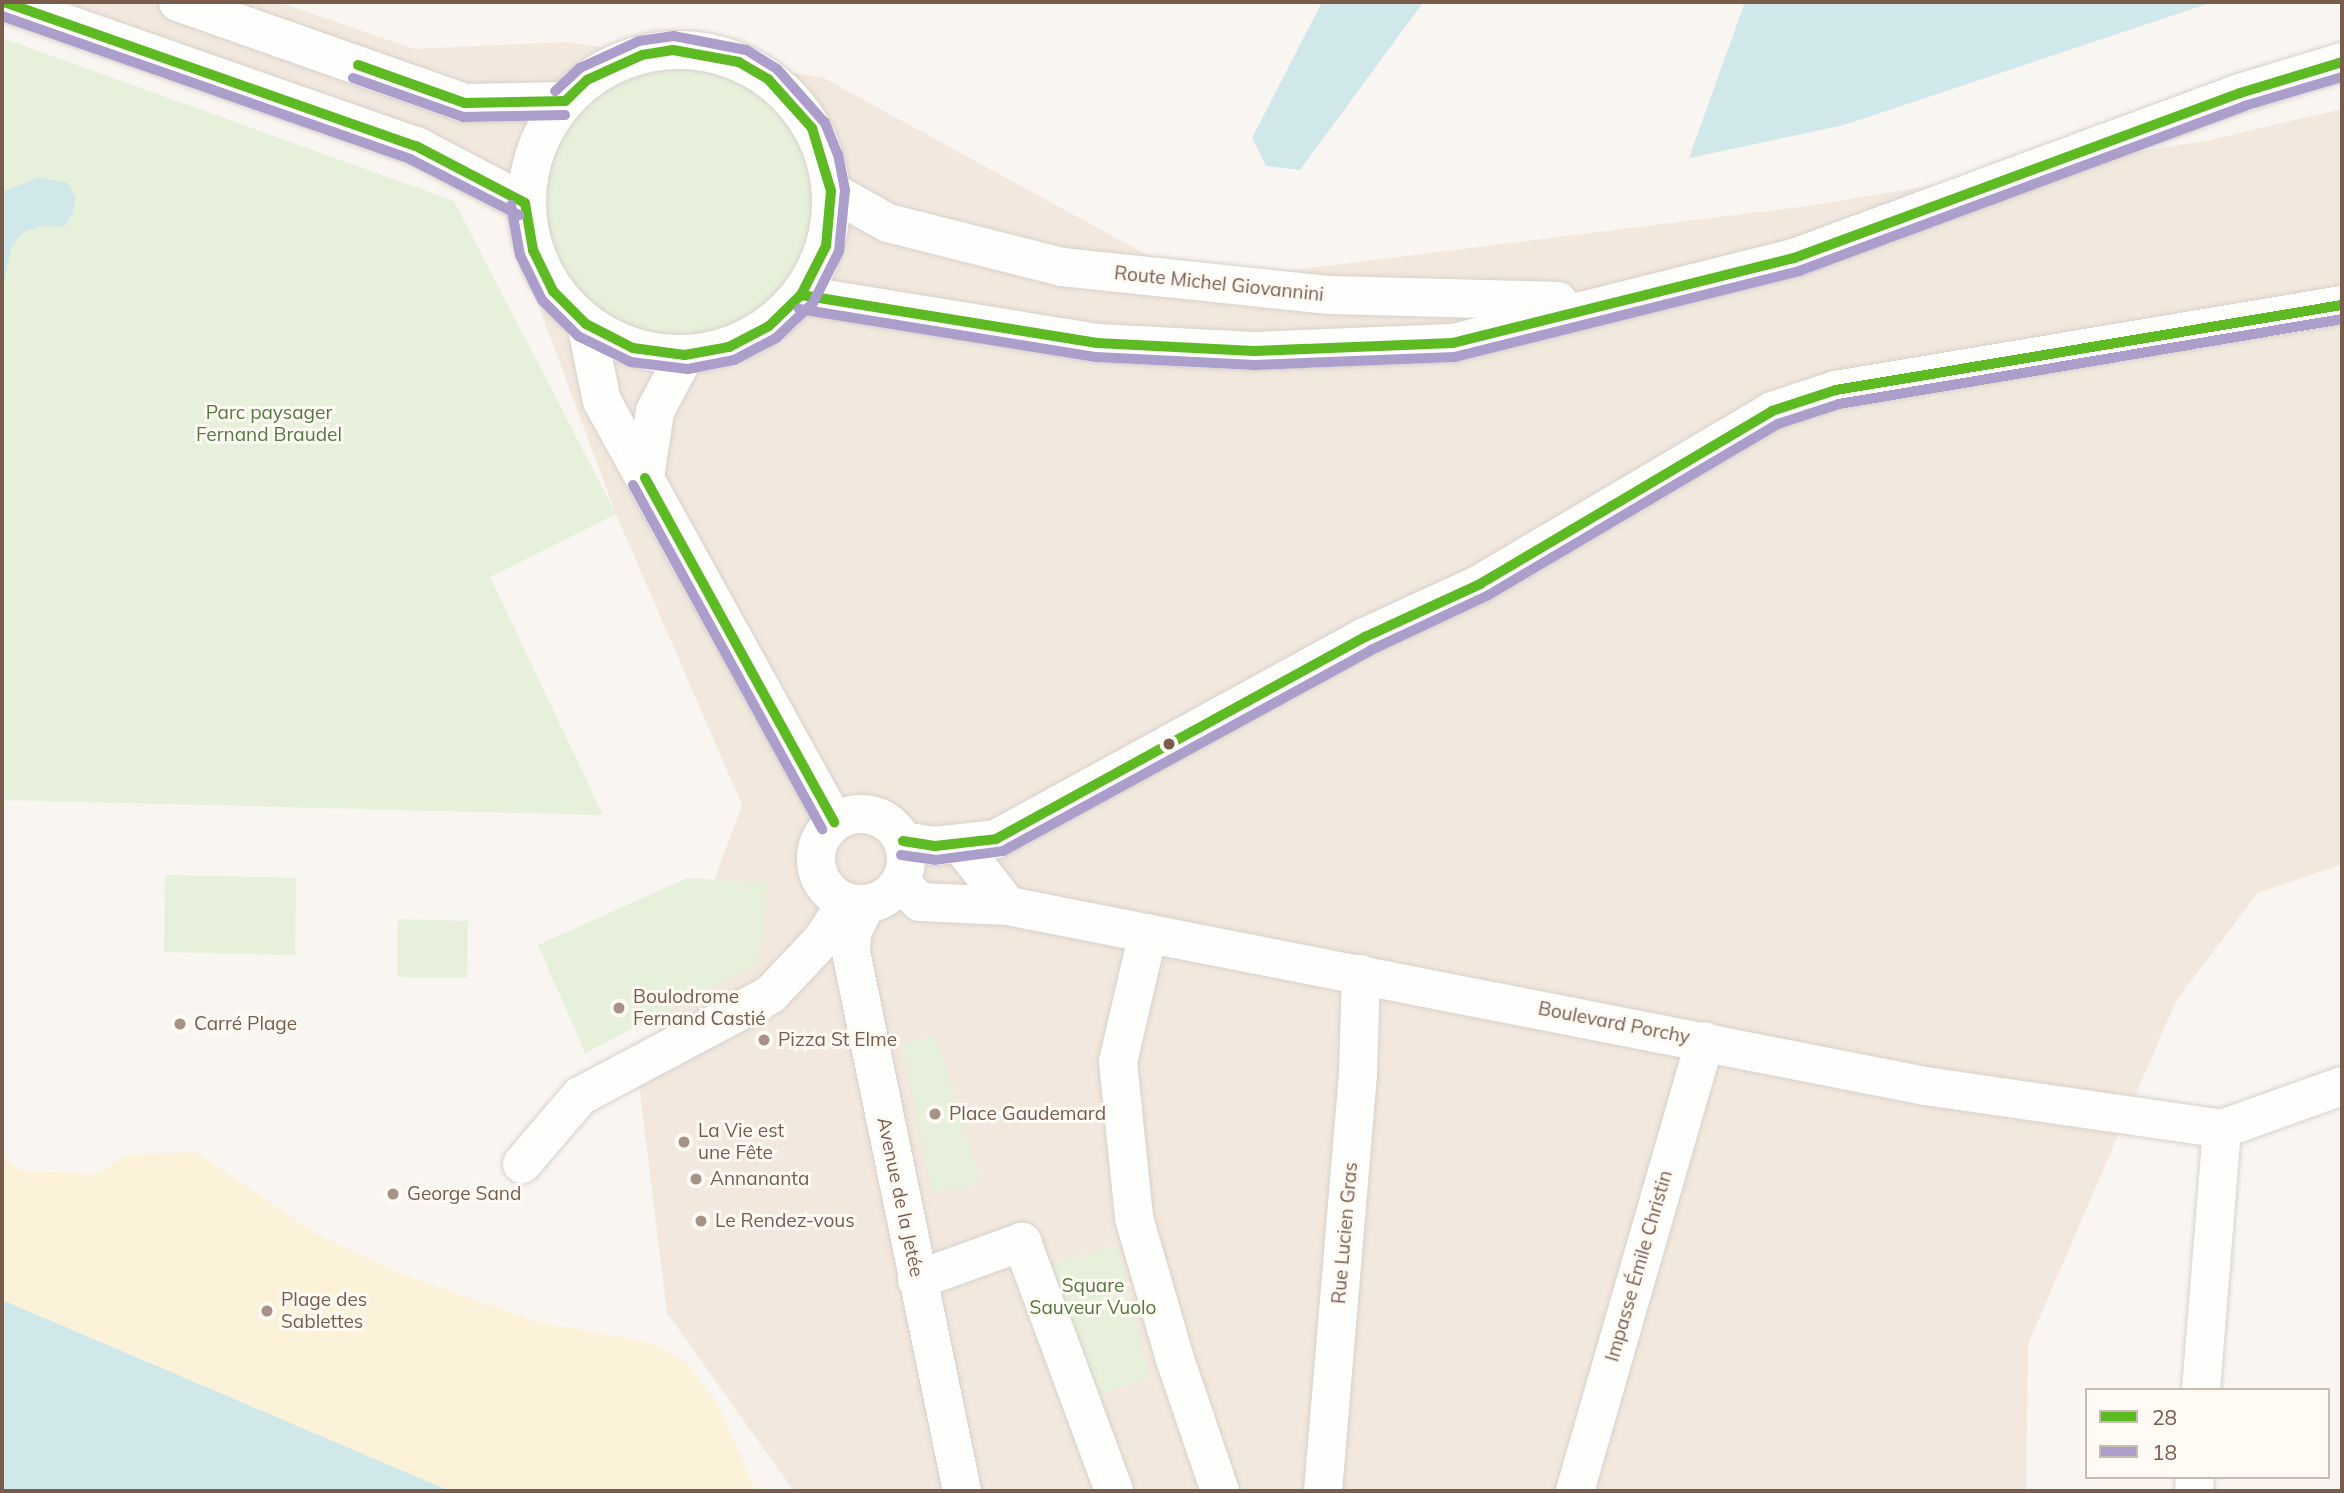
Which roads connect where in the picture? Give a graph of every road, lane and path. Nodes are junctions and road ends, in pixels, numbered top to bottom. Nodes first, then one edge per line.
1 (4, 2) edge
2 (178, 2) edge
3 (2342, 62) edge
4 (565, 101) junction
5 (831, 191) junction
6 (526, 203) junction
7 (801, 295) junction
8 (1620, 301) junction
9 (2342, 305) edge
10 (586, 324) junction
11 (685, 355) junction
12 (645, 478) junction
13 (834, 822) junction
14 (903, 841) junction
15 (961, 845) junction
16 (900, 882) junction
17 (857, 903) junction
18 (1008, 906) junction
19 (1147, 933) junction
20 (1361, 974) junction
21 (1705, 1041) junction
22 (2342, 1086) edge
23 (2222, 1129) junction
24 (523, 1164) dead end
25 (917, 1280) junction
26 (2201, 1388) edge
27 (962, 1491) edge
28 (1114, 1491) edge
29 (1220, 1491) edge
30 (1323, 1491) edge
31 (1575, 1491) edge

1 - 6 street
2 - 4 street
3 - 8 street, Route Michel Giovannini
4 - 5 street
4 - 6 street
5 - 7 street
5 - 8 street, Route Michel Giovannini
6 - 10 street
7 - 8 street, Route Michel Giovannini
7 - 11 street
9 - 15 street
10 - 11 street
10 - 12 street
11 - 12 street
12 - 13 street
13 - 14 street
13 - 17 street
14 - 15 street
14 - 16 street
15 - 18 street
16 - 17 street
16 - 18 street, Boulevard Porchy
17 - 24 street
17 - 25 street, Avenue de la Jetée
18 - 19 street, Boulevard Porchy
19 - 20 street, Boulevard Porchy
19 - 29 street
20 - 21 street, Boulevard Porchy
20 - 30 street, Rue Lucien Gras
21 - 23 street, Boulevard Porchy
21 - 31 street, Impasse Émile Christin
22 - 23 street
23 - 26 street
25 - 27 street, Avenue de la Jetée
25 - 28 street

